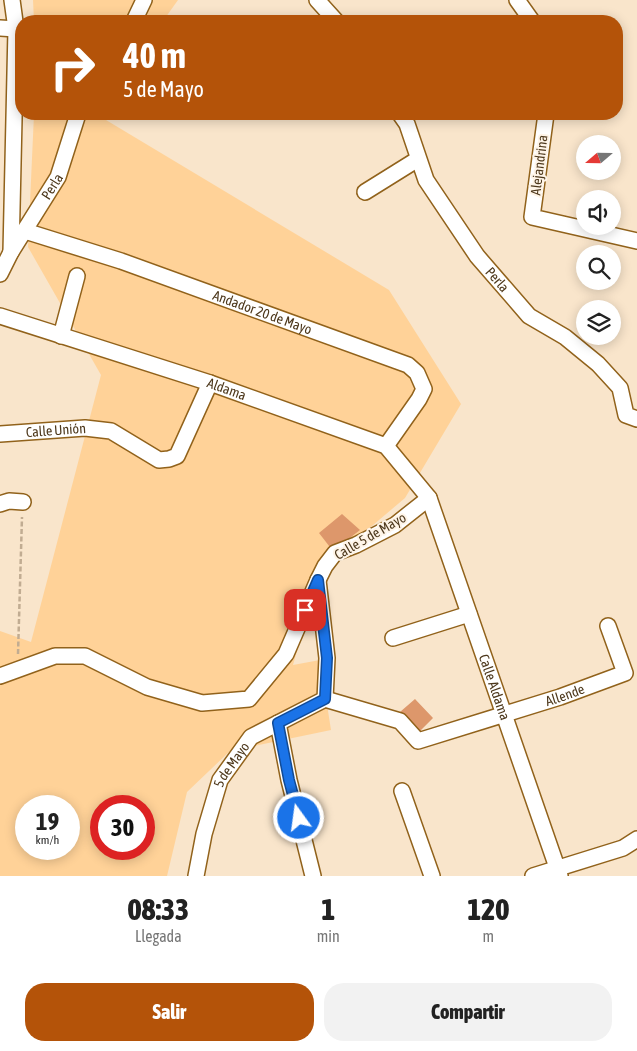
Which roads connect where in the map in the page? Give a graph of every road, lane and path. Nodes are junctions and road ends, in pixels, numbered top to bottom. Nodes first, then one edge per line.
1 (12, 0) edge
2 (144, 0) edge
3 (317, 0) edge
4 (517, 0) edge
5 (137, 15) edge
6 (331, 15) edge
7 (528, 15) edge
8 (15, 22) edge
9 (0, 28) edge
10 (15, 29) edge
11 (15, 38) edge
12 (7, 112) edge
13 (76, 120) edge
14 (404, 120) edge
15 (545, 120) edge
16 (418, 159) junction
17 (365, 192) dead end
18 (25, 231) junction
19 (637, 241) edge
20 (11, 252) junction
21 (0, 274) edge
22 (77, 276) dead end
23 (0, 316) edge
24 (61, 336) junction
25 (210, 383) junction
26 (631, 417) edge
27 (0, 434) edge
28 (386, 446) junction
29 (429, 498) junction
30 (23, 502) joint
31 (0, 504) edge
32 (318, 580) junction
33 (470, 614) junction
34 (608, 626) dead end
35 (393, 638) dead end
36 (17, 670) junction
37 (0, 676) edge
38 (325, 699) junction
39 (504, 714) junction
40 (278, 723) junction
41 (402, 791) dead end
42 (637, 839) edge
43 (558, 872) edge
44 (196, 876) edge
45 (313, 876) edge
46 (432, 876) edge
47 (533, 876) edge

1 - 8 street
2 - 5 street
3 - 6 street
4 - 7 street
9 - 10 street
11 - 12 street
12 - 20 street
13 - 18 street, Perla
14 - 16 street, Perla
15 - 19 street, Alejandrina
16 - 17 street
16 - 26 street, Perla
18 - 20 street, Perla
18 - 28 street, Andador 20 de Mayo
20 - 21 street, Perla
22 - 24 street
23 - 24 street, Aldama
24 - 25 street, Aldama
25 - 27 street, Calle Unión
25 - 28 street, Aldama
28 - 29 street
29 - 32 street, Calle 5 de Mayo
29 - 33 street, Calle Aldama
30 - 31 street
30 - 36 path
32 - 36 street, Calle 5 de Mayo
32 - 38 street
33 - 35 street
33 - 39 street, Calle Aldama
34 - 39 street, Allende
36 - 37 street, Calle 5 de Mayo
38 - 39 street, Allende
38 - 40 street, 5 de Mayo
39 - 43 street, Calle Aldama
40 - 44 street, 5 de Mayo
40 - 45 street
41 - 46 street
42 - 43 street
43 - 47 street

